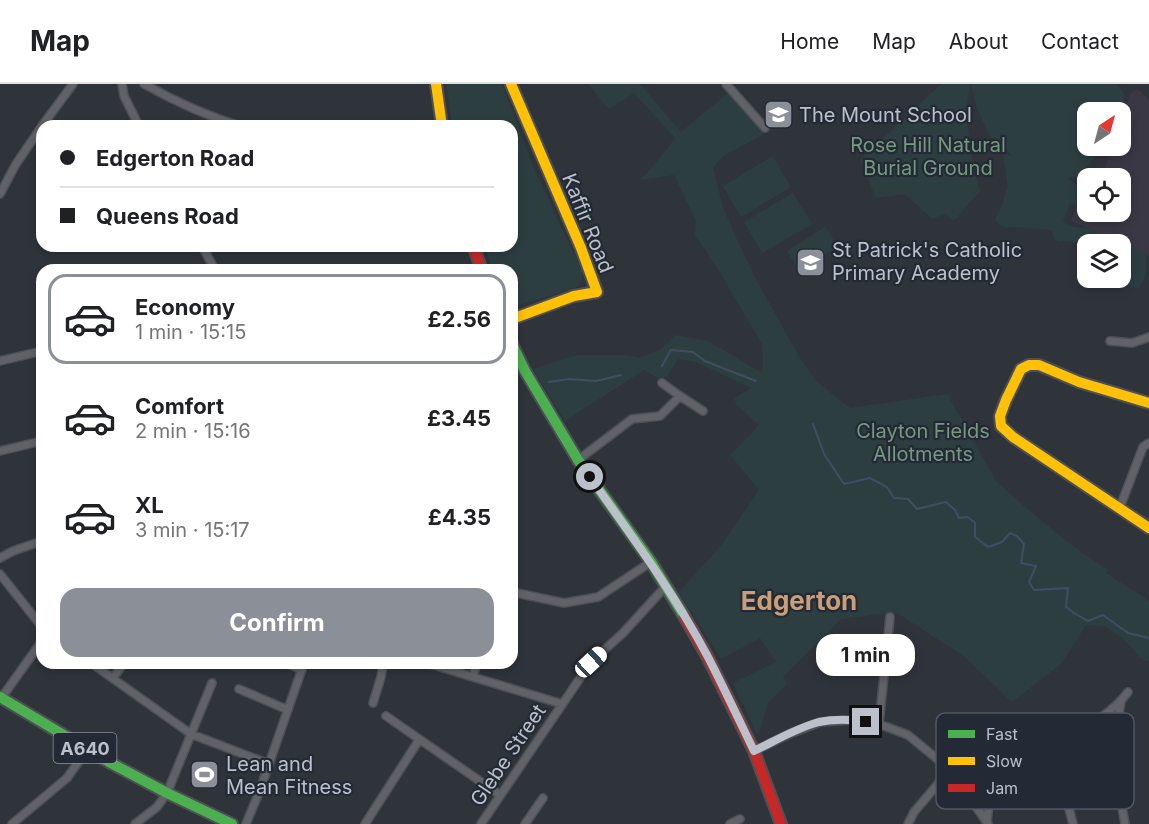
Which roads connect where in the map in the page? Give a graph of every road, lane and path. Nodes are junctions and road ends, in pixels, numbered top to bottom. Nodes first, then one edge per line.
1 (73, 84) edge
2 (122, 84) edge
3 (144, 84) edge
4 (436, 84) edge
5 (511, 84) edge
6 (726, 84) edge
7 (46, 120) edge
8 (136, 120) edge
9 (222, 120) edge
10 (441, 120) edge
11 (765, 128) dead end
12 (36, 135) edge
13 (0, 194) edge
14 (518, 316) edge
15 (1149, 337) edge
16 (1110, 341) dead end
17 (36, 352) edge
18 (518, 356) edge
19 (0, 361) edge
20 (662, 383) dead end
21 (680, 396) junction
22 (1149, 403) edge
23 (704, 411) dead end
24 (36, 442) edge
25 (1149, 443) edge
26 (0, 451) edge
27 (578, 460) junction
28 (1120, 507) junction
29 (1149, 528) edge
30 (36, 543) edge
31 (0, 558) edge
32 (651, 562) junction
33 (0, 574) edge
34 (666, 586) junction
35 (518, 593) edge
36 (890, 617) dead end
37 (36, 619) edge
38 (36, 649) edge
39 (100, 669) edge
40 (120, 669) edge
41 (302, 669) edge
42 (382, 669) edge
43 (447, 669) edge
44 (475, 669) edge
45 (473, 677) junction
46 (113, 678) junction
47 (212, 683) dead end
48 (239, 689) dead end
49 (1128, 692) dead end
50 (1, 697) edge
51 (1121, 702) junction
52 (373, 703) dead end
53 (562, 704) junction
54 (288, 710) junction
55 (1107, 713) edge
56 (1119, 713) edge
57 (386, 716) dead end
58 (879, 724) junction
59 (191, 734) junction
60 (419, 740) junction
61 (87, 750) junction
62 (754, 751) junction
63 (936, 758) edge
64 (269, 764) junction
65 (936, 786) edge
66 (166, 793) junction
67 (500, 795) junction
68 (543, 798) dead end
69 (978, 809) edge
70 (1069, 809) edge
71 (1122, 809) edge
72 (740, 819) dead end
73 (987, 823) edge
74 (12, 824) edge
75 (135, 824) edge
76 (232, 824) edge
77 (246, 824) edge
78 (365, 824) edge
79 (481, 824) edge
80 (525, 824) edge
81 (730, 824) edge
82 (781, 824) edge
83 (908, 824) edge
84 (1073, 824) edge
85 (1125, 824) edge

1 - 7 street
2 - 8 street
3 - 9 street
4 - 10 main road
5 - 14 main road, Kaffir Road
6 - 11 street
12 - 13 street
15 - 16 street
17 - 19 street
18 - 27 main road
20 - 21 street
21 - 23 street
21 - 27 street
22 - 28 main road
24 - 26 street
25 - 28 street
27 - 32 main road
28 - 29 main road
30 - 31 street
32 - 34 main road
32 - 35 street
33 - 37 street
34 - 53 street, Glebe Street
34 - 62 main road
36 - 58 street
38 - 50 street
39 - 46 street
40 - 46 street
41 - 54 street
42 - 52 street
43 - 45 street
44 - 45 street
45 - 53 street
46 - 59 street
47 - 59 street
48 - 54 street
49 - 51 street
50 - 61 main road, A640
51 - 55 street
51 - 56 street
53 - 67 street, Glebe Street
54 - 64 street
57 - 60 street
58 - 62 street
58 - 63 street
59 - 64 street
59 - 66 street
60 - 67 street
60 - 78 street
61 - 66 main road, A640
61 - 74 street
62 - 82 main road
64 - 77 street
65 - 83 street
66 - 75 street
66 - 76 main road, A640
67 - 79 street, Glebe Street
68 - 80 street
69 - 73 street
70 - 84 street
71 - 85 street
72 - 81 street

